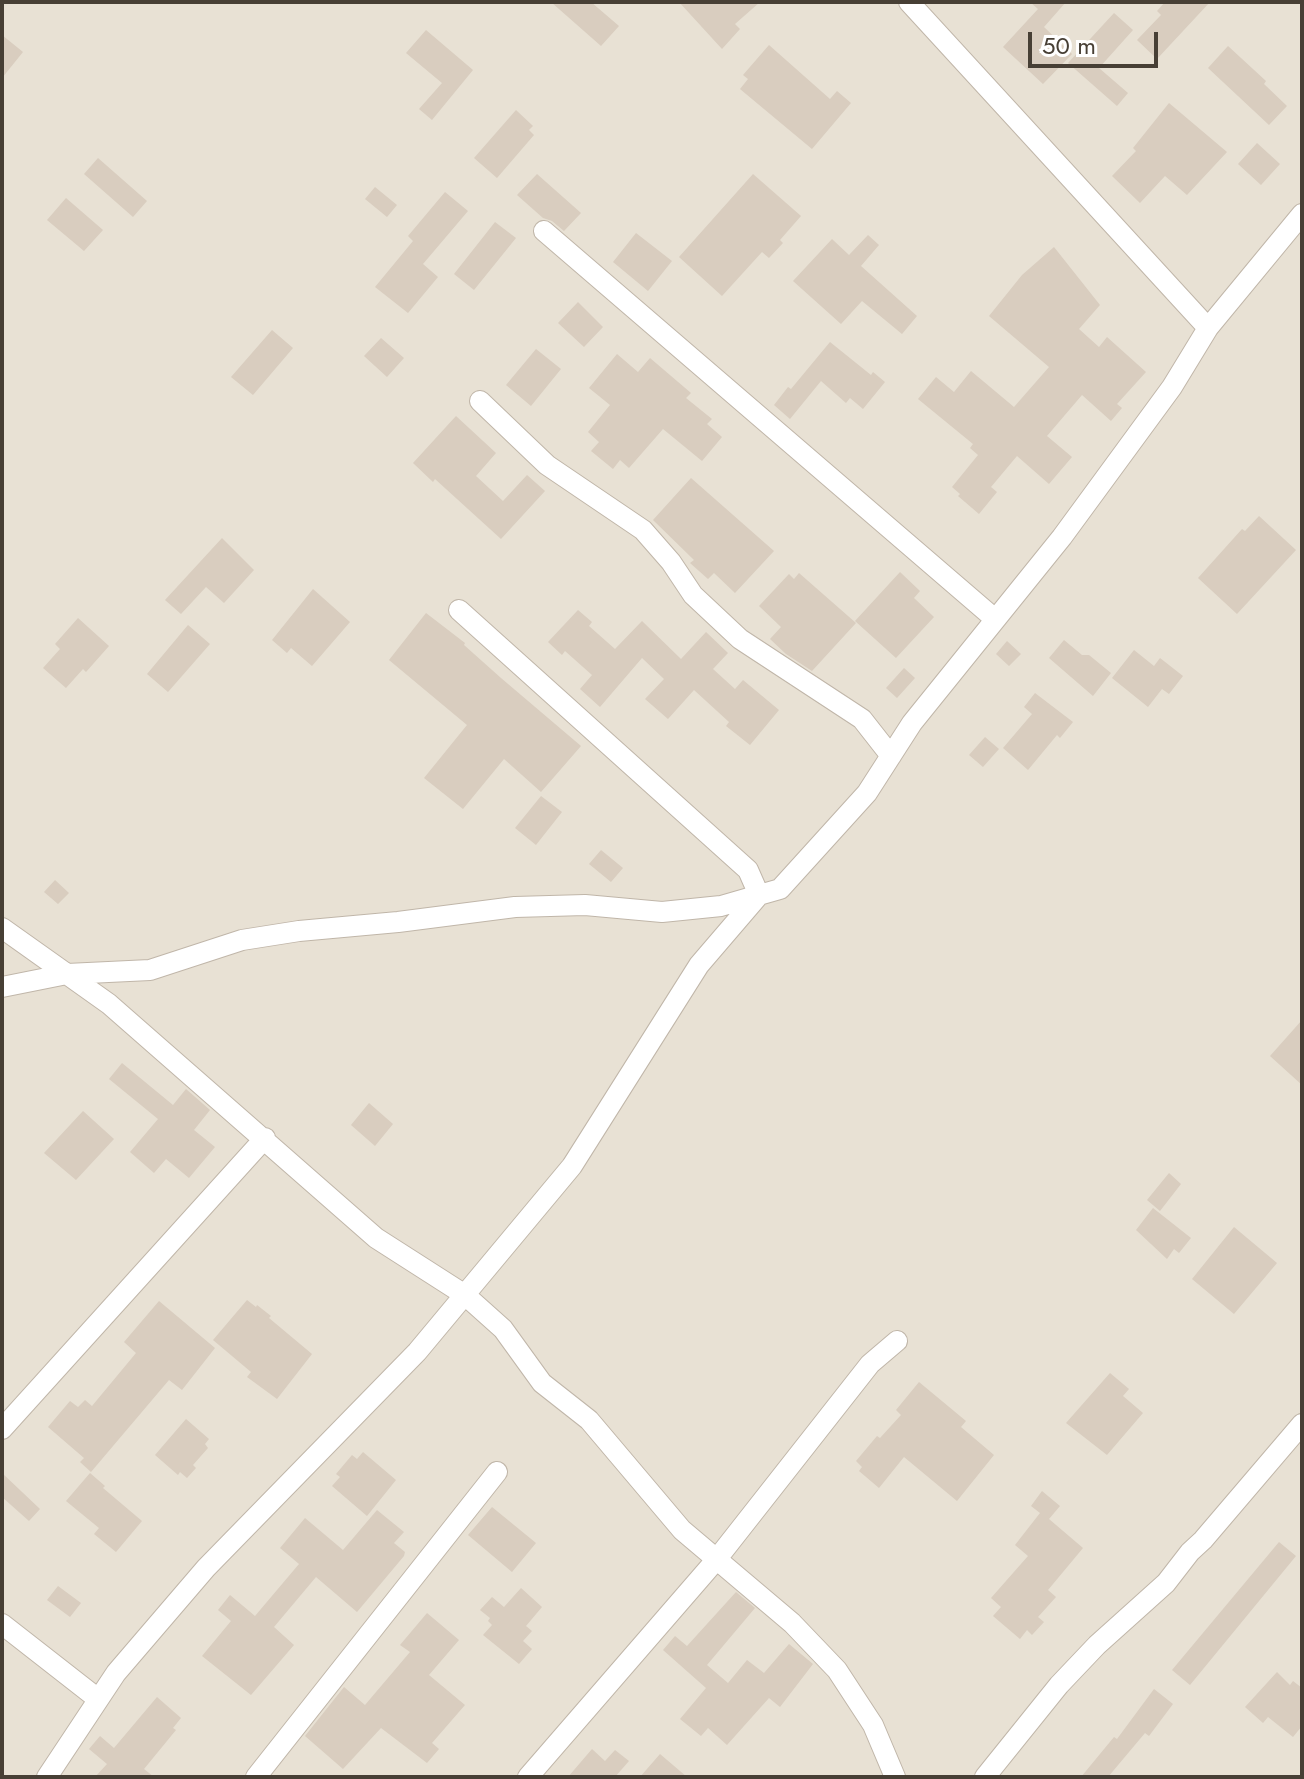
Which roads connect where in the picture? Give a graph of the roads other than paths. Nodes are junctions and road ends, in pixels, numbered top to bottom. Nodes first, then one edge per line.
1 (909, 2) edge
2 (1302, 214) edge
3 (544, 231) dead end
4 (1208, 328) junction
5 (480, 401) dead end
6 (459, 610) dead end
7 (995, 619) junction
8 (891, 756) junction
9 (759, 895) junction
10 (2, 928) edge
11 (67, 974) junction
12 (2, 987) edge
13 (265, 1138) junction
14 (465, 1295) junction
15 (897, 1341) dead end
16 (1302, 1424) edge
17 (2, 1429) edge
18 (497, 1472) dead end
19 (716, 1560) junction
20 (2, 1624) edge
21 (98, 1699) junction
22 (47, 1777) edge
23 (256, 1777) edge
24 (528, 1777) edge
25 (895, 1777) edge
26 (985, 1777) edge

1 - 4 street
2 - 4 street
3 - 7 street
4 - 7 street
5 - 8 street
6 - 9 street
7 - 8 street
8 - 9 street
9 - 11 street
9 - 14 street
10 - 11 street
11 - 12 street
11 - 13 street
13 - 14 street
13 - 17 street
14 - 19 street
14 - 21 street
15 - 19 street
16 - 26 street
18 - 23 street
19 - 24 street
19 - 25 street
20 - 21 street
21 - 22 street

